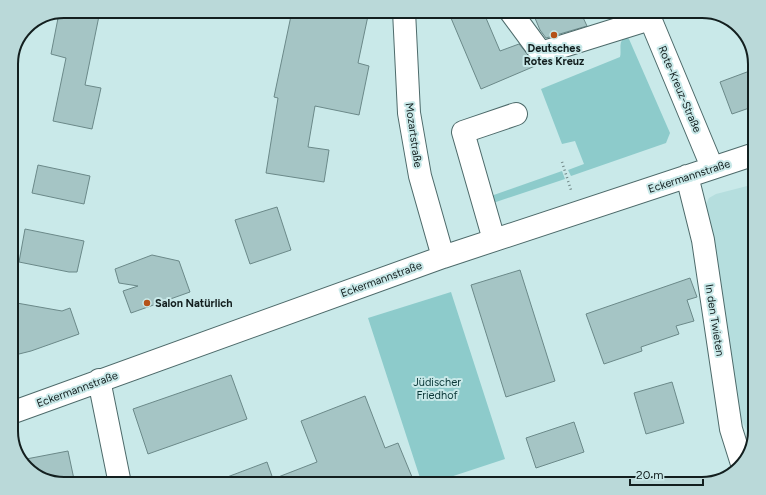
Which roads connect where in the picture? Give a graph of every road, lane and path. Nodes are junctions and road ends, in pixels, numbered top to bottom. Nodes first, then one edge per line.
1 (404, 18) edge
2 (515, 18) edge
3 (640, 18) edge
4 (649, 18) edge
5 (516, 114) dead end
6 (748, 156) edge
7 (562, 162) dead end
8 (712, 167) junction
9 (687, 176) junction
10 (579, 212) junction
11 (494, 240) junction
12 (443, 257) junction
13 (99, 380) junction
14 (18, 410) edge
15 (740, 457) edge
16 (119, 477) edge

1 - 12 street, Mozartstraße
2 - 3 street
4 - 8 street, Rote-Kreuz-Straße
5 - 11 street
6 - 8 street, Eckermannstraße
7 - 10 path
8 - 9 street, Eckermannstraße
9 - 10 street, Eckermannstraße
9 - 15 street, In den Twieten
10 - 11 street, Eckermannstraße
11 - 12 street, Eckermannstraße
12 - 13 street, Eckermannstraße
13 - 14 street, Eckermannstraße
13 - 16 street

